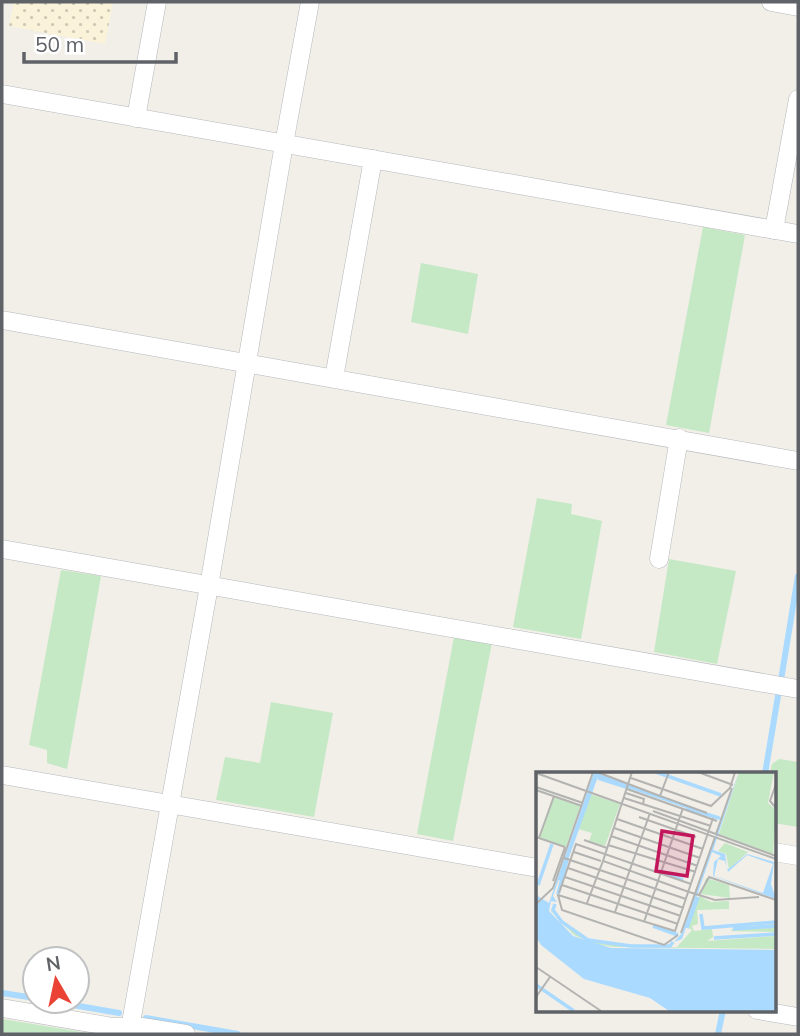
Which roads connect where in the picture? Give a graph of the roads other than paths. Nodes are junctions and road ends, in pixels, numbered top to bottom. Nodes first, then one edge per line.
1 (157, 2) edge
2 (310, 2) edge
3 (771, 2) edge
4 (798, 7) edge
5 (2, 94) edge
6 (798, 99) edge
7 (137, 113) junction
8 (284, 144) junction
9 (373, 159) junction
10 (774, 230) junction
11 (798, 234) edge
12 (2, 320) edge
13 (246, 362) junction
14 (335, 373) junction
15 (679, 438) junction
16 (798, 461) edge
17 (2, 549) edge
18 (659, 559) dead end
19 (209, 586) junction
20 (798, 689) edge
21 (2, 775) edge
22 (170, 805) junction
23 (776, 852) edge
24 (798, 856) edge
25 (536, 868) edge
26 (2, 1008) edge
27 (769, 1012) edge
28 (798, 1017) edge
29 (130, 1031) edge
30 (186, 1034) edge

1 - 7 street
2 - 8 street
3 - 4 street
5 - 7 street
6 - 10 street
7 - 8 street
8 - 9 street
8 - 13 street
9 - 10 street
9 - 14 street
10 - 11 street
12 - 13 street
13 - 14 street
13 - 19 street
14 - 15 street
15 - 16 street
15 - 18 street
17 - 19 street
19 - 20 street
19 - 22 street
21 - 22 street
22 - 25 street
22 - 29 street
23 - 24 street
26 - 29 street
27 - 28 street
29 - 30 street

